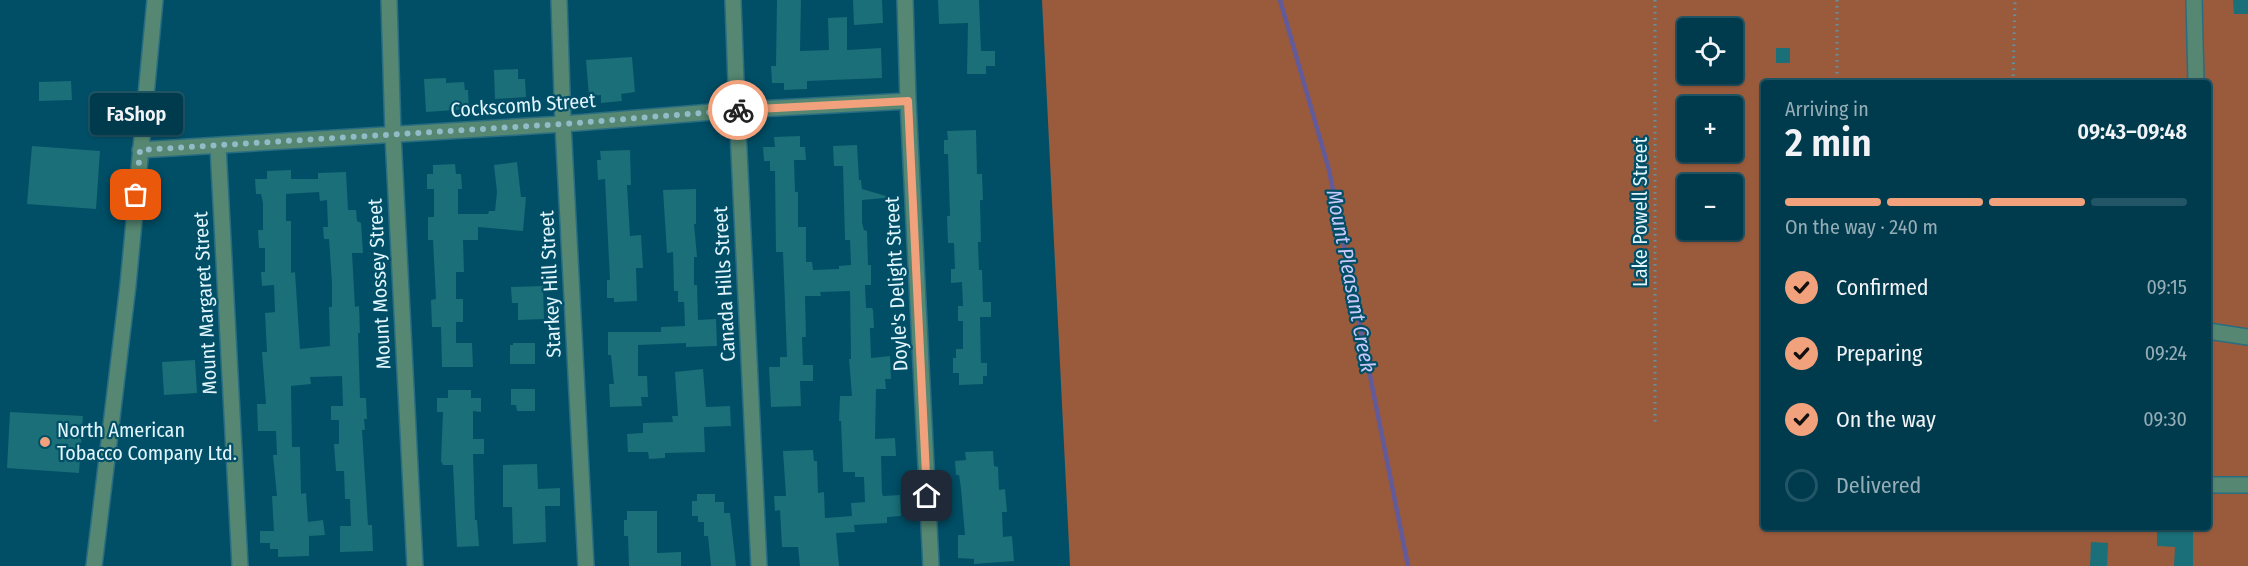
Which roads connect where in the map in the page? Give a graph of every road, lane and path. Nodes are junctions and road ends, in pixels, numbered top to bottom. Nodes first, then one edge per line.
1 (155, 0) edge
2 (389, 0) edge
3 (559, 0) edge
4 (733, 0) edge
5 (905, 0) edge
6 (1655, 0) edge
7 (1837, 0) edge
8 (2014, 0) edge
9 (2194, 0) edge
10 (1837, 80) edge
11 (2013, 80) edge
12 (2196, 80) edge
13 (908, 101) junction
14 (736, 110) junction
15 (563, 124) junction
16 (393, 135) junction
17 (218, 146) junction
18 (140, 150) junction
19 (2211, 332) edge
20 (2248, 337) edge
21 (1655, 424) dead end
22 (2248, 484) edge
23 (2211, 485) edge
24 (94, 566) edge
25 (240, 566) edge
26 (415, 566) edge
27 (586, 566) edge
28 (759, 566) edge
29 (931, 566) edge

1 - 18 street
2 - 16 street, Mount Mossey Street
3 - 15 street, Starkey Hill Street
4 - 14 street, Canada Hills Street
5 - 13 street, Doyle's Delight Street
6 - 21 path, Lake Powell Street
7 - 10 path
8 - 11 path
9 - 12 street
13 - 14 street, Cockscomb Street
13 - 29 street, Doyle's Delight Street
14 - 15 street, Cockscomb Street
14 - 28 street, Canada Hills Street
15 - 16 street, Cockscomb Street
15 - 27 street, Starkey Hill Street
16 - 17 street, Cockscomb Street
16 - 26 street, Mount Mossey Street
17 - 18 street, Cockscomb Street
17 - 25 street, Mount Margaret Street
18 - 24 street
19 - 20 street
22 - 23 street

